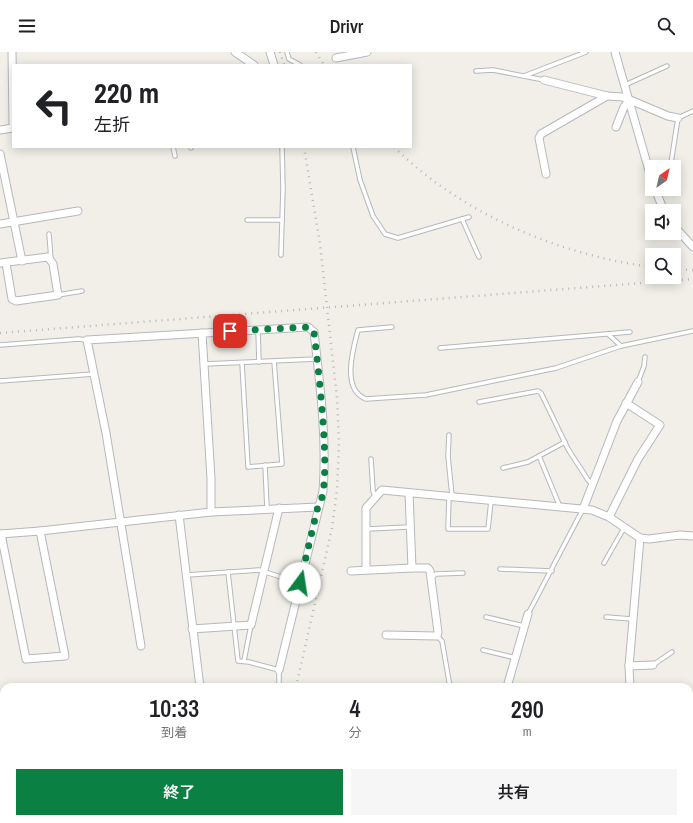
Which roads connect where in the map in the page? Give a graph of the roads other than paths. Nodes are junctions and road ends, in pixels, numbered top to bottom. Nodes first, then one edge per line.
1 (12, 52) edge
2 (235, 52) edge
3 (270, 52) edge
4 (287, 52) edge
5 (367, 52) edge
6 (586, 52) edge
7 (615, 52) edge
8 (350, 54) edge
9 (336, 58) dead end
10 (12, 64) edge
11 (253, 64) edge
12 (274, 64) edge
13 (298, 64) edge
14 (667, 66) dead end
15 (476, 71) dead end
16 (524, 76) junction
17 (544, 80) joint
18 (625, 85) junction
19 (607, 96) junction
20 (629, 100) junction
21 (693, 111) edge
22 (678, 118) junction
23 (616, 127) dead end
24 (12, 128) edge
25 (0, 130) edge
26 (173, 148) edge
27 (282, 148) edge
28 (353, 148) edge
29 (0, 154) edge
30 (175, 156) dead end
31 (646, 160) edge
32 (671, 160) edge
33 (546, 174) dead end
34 (78, 211) dead end
35 (469, 217) dead end
36 (462, 219) junction
37 (247, 220) dead end
38 (282, 220) junction
39 (14, 222) junction
40 (0, 224) edge
41 (49, 234) dead end
42 (681, 234) edge
43 (693, 247) edge
44 (281, 255) dead end
45 (479, 257) dead end
46 (51, 259) junction
47 (22, 261) junction
48 (3, 263) edge
49 (82, 292) dead end
50 (58, 296) junction
51 (392, 327) dead end
52 (258, 330) junction
53 (693, 331) edge
54 (630, 332) dead end
55 (202, 333) junction
56 (608, 334) junction
57 (87, 340) junction
58 (0, 345) edge
59 (622, 346) junction
60 (440, 348) dead end
61 (645, 357) dead end
62 (317, 359) junction
63 (274, 361) junction
64 (259, 362) junction
65 (242, 363) junction
66 (204, 364) junction
67 (94, 374) junction
68 (0, 381) edge
69 (638, 382) joint
70 (479, 402) dead end
71 (626, 403) junction
72 (449, 435) dead end
73 (565, 442) junction
74 (539, 456) junction
75 (371, 459) dead end
76 (265, 465) junction
77 (503, 468) dead end
78 (592, 484) junction
79 (409, 493) junction
80 (375, 496) junction
81 (451, 497) junction
82 (491, 500) junction
83 (318, 506) junction
84 (560, 507) junction
85 (267, 508) junction
86 (279, 508) junction
87 (583, 509) junction
88 (212, 512) junction
89 (179, 515) junction
90 (609, 516) junction
91 (122, 521) junction
92 (410, 527) junction
93 (624, 528) junction
94 (367, 529) junction
95 (40, 531) junction
96 (0, 534) edge
97 (693, 536) edge
98 (640, 538) junction
99 (604, 563) dead end
100 (412, 568) junction
101 (500, 569) dead end
102 (366, 570) junction
103 (351, 571) dead end
104 (552, 571) junction
105 (228, 572) junction
106 (264, 573) junction
107 (463, 573) dead end
108 (186, 575) junction
109 (432, 577) junction
110 (300, 583) junction
111 (528, 614) joint
112 (486, 617) dead end
113 (606, 617) dead end
114 (634, 620) junction
115 (251, 625) junction
116 (234, 626) junction
117 (524, 626) junction
118 (192, 629) junction
119 (386, 635) dead end
120 (437, 636) junction
121 (141, 646) dead end
122 (483, 650) dead end
123 (672, 652) dead end
124 (516, 658) junction
125 (244, 661) junction
126 (653, 665) joint
127 (629, 666) junction
128 (279, 670) junction
129 (199, 683) edge
130 (279, 683) edge
131 (449, 683) edge
132 (509, 683) edge
133 (630, 683) edge

1 - 10 street
2 - 11 street
3 - 12 street
4 - 13 lane
5 - 8 street
6 - 16 lane
7 - 18 street
8 - 9 street
14 - 18 lane
15 - 16 lane
16 - 17 lane
17 - 19 street
18 - 20 street
19 - 20 street
19 - 33 street
20 - 22 street
20 - 23 street
20 - 31 street
21 - 22 lane
22 - 32 lane
24 - 25 street
26 - 30 lane
27 - 38 lane
28 - 36 lane
29 - 39 street
34 - 39 street
35 - 36 lane
36 - 45 lane
37 - 38 lane
38 - 44 lane
39 - 40 street
39 - 47 street
41 - 46 lane
42 - 43 street
46 - 47 street
46 - 50 street
47 - 48 street
48 - 50 street
49 - 50 lane
51 - 59 lane
52 - 55 street
52 - 62 street
52 - 64 lane
53 - 59 lane
54 - 56 lane
55 - 57 street
55 - 66 street
56 - 59 lane
56 - 60 lane
57 - 58 lane
57 - 67 street
61 - 69 lane
62 - 63 lane
62 - 83 street
63 - 64 lane
63 - 76 lane
64 - 65 lane
65 - 66 lane
65 - 76 lane
66 - 88 street
67 - 68 lane
67 - 91 street
69 - 71 street
70 - 73 lane
71 - 78 street
71 - 90 street
72 - 81 lane
73 - 74 lane
73 - 78 lane
74 - 77 lane
74 - 84 lane
75 - 80 lane
76 - 85 lane
78 - 87 street
79 - 80 street
79 - 81 street
79 - 92 street
80 - 94 street
81 - 82 street
81 - 82 lane
82 - 84 street
83 - 86 street
83 - 110 street
84 - 87 street
85 - 86 street
85 - 88 street
86 - 106 street
87 - 90 street
87 - 104 lane
88 - 89 street
89 - 91 street
89 - 108 street
90 - 93 street
91 - 95 street
91 - 121 street
92 - 94 lane
92 - 100 street
93 - 98 street
93 - 99 lane
94 - 102 street
95 - 96 street
95 - 96 street
97 - 98 street
98 - 114 street
100 - 102 street
100 - 109 street
101 - 104 lane
102 - 103 street
104 - 111 lane
105 - 106 lane
105 - 108 lane
105 - 116 lane
106 - 110 lane
106 - 115 street
107 - 109 lane
108 - 118 street
109 - 120 street
110 - 128 street
111 - 117 street
112 - 117 lane
113 - 114 lane
114 - 127 street
115 - 116 street
115 - 125 lane
116 - 118 street
116 - 125 lane
117 - 124 street
118 - 129 street
119 - 120 street
120 - 131 lane
122 - 124 lane
123 - 126 lane
124 - 132 street
125 - 128 lane
126 - 127 street
127 - 133 street
128 - 130 lane

